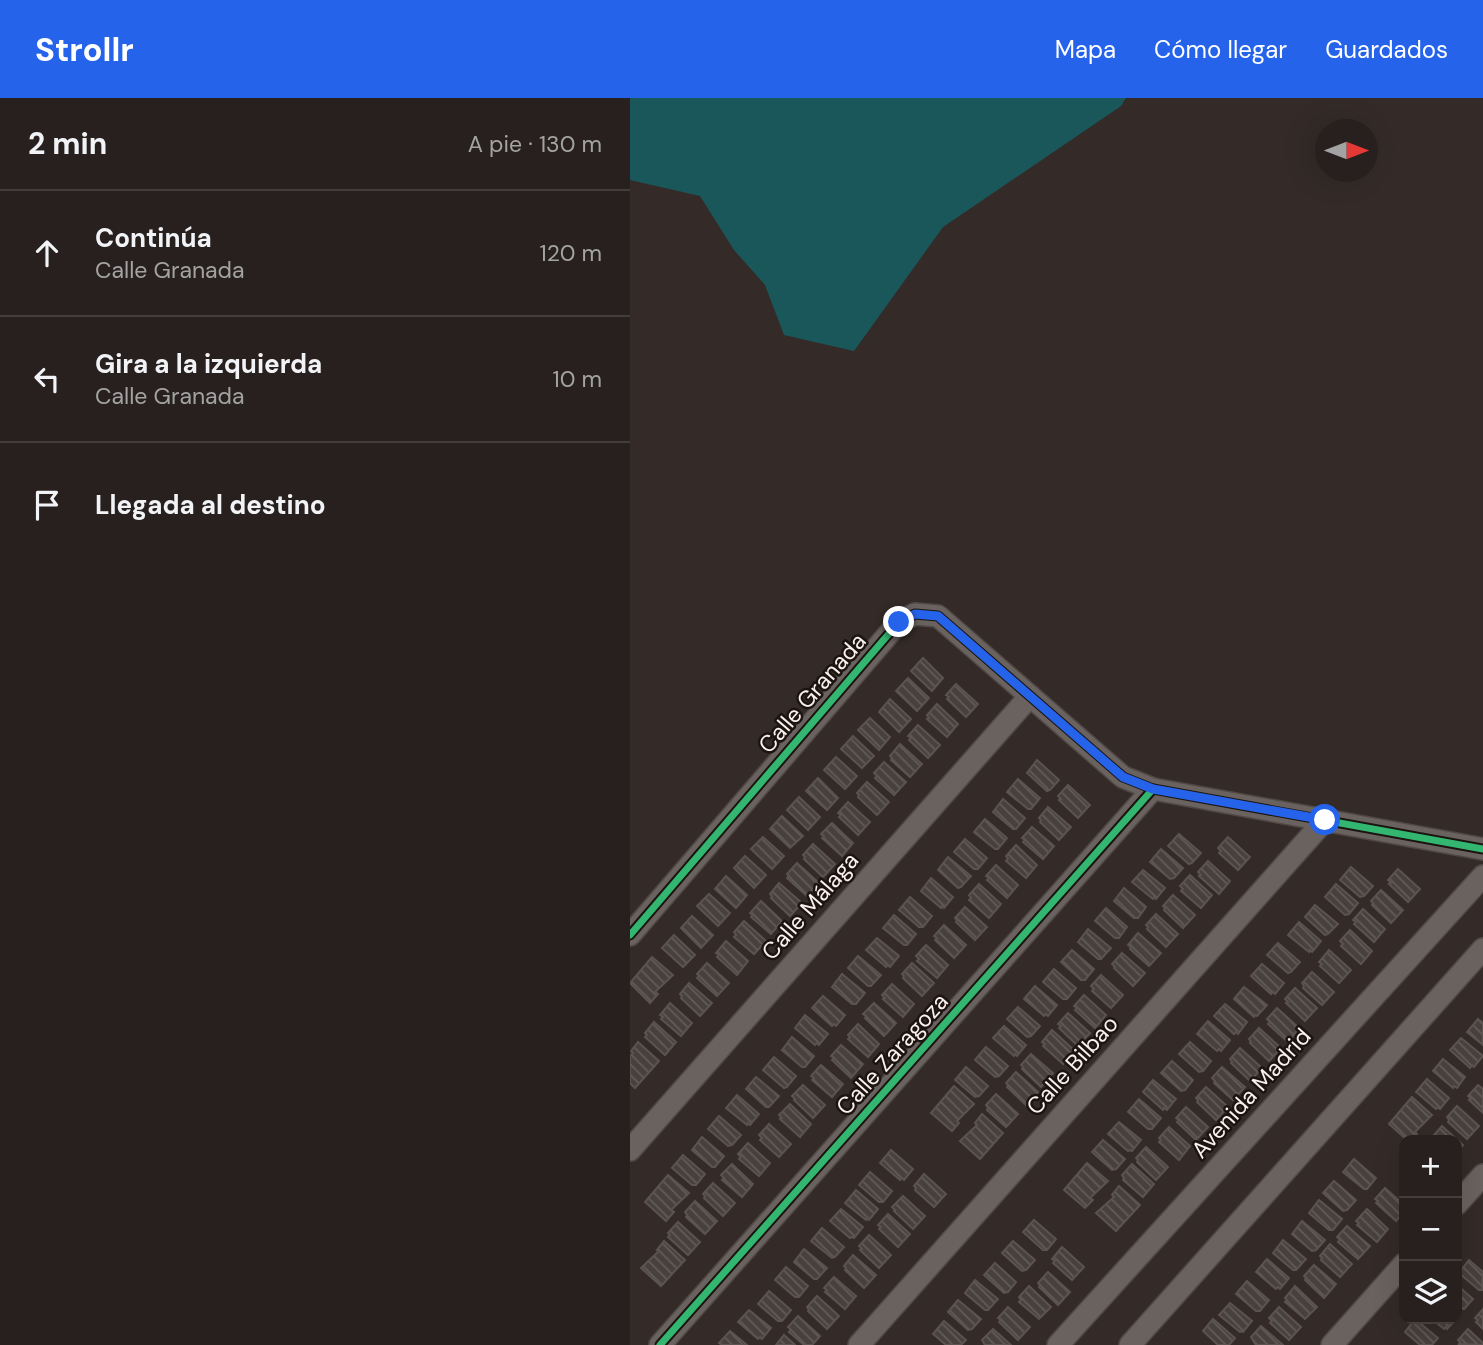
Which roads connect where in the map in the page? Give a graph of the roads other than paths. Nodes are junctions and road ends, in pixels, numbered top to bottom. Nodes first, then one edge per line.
1 (1030, 696) junction
2 (1153, 789) junction
3 (1325, 820) junction
4 (1483, 849) edge
5 (1483, 876) edge
6 (630, 935) edge
7 (1483, 949) edge
8 (630, 1150) edge
9 (1483, 1175) edge
10 (1462, 1198) edge
11 (1399, 1270) edge
12 (660, 1345) edge
13 (859, 1345) edge
14 (1058, 1345) edge
15 (1130, 1345) edge
16 (1332, 1345) edge

1 - 2 street, Calle Granada
1 - 6 street, Calle Granada
1 - 8 street, Calle Málaga
2 - 3 street, Calle Granada
2 - 12 street, Calle Zaragoza
3 - 4 street, Calle Granada
3 - 13 street, Calle Bilbao
5 - 14 street, Avenida Madrid
7 - 15 street
9 - 10 street
11 - 16 street

